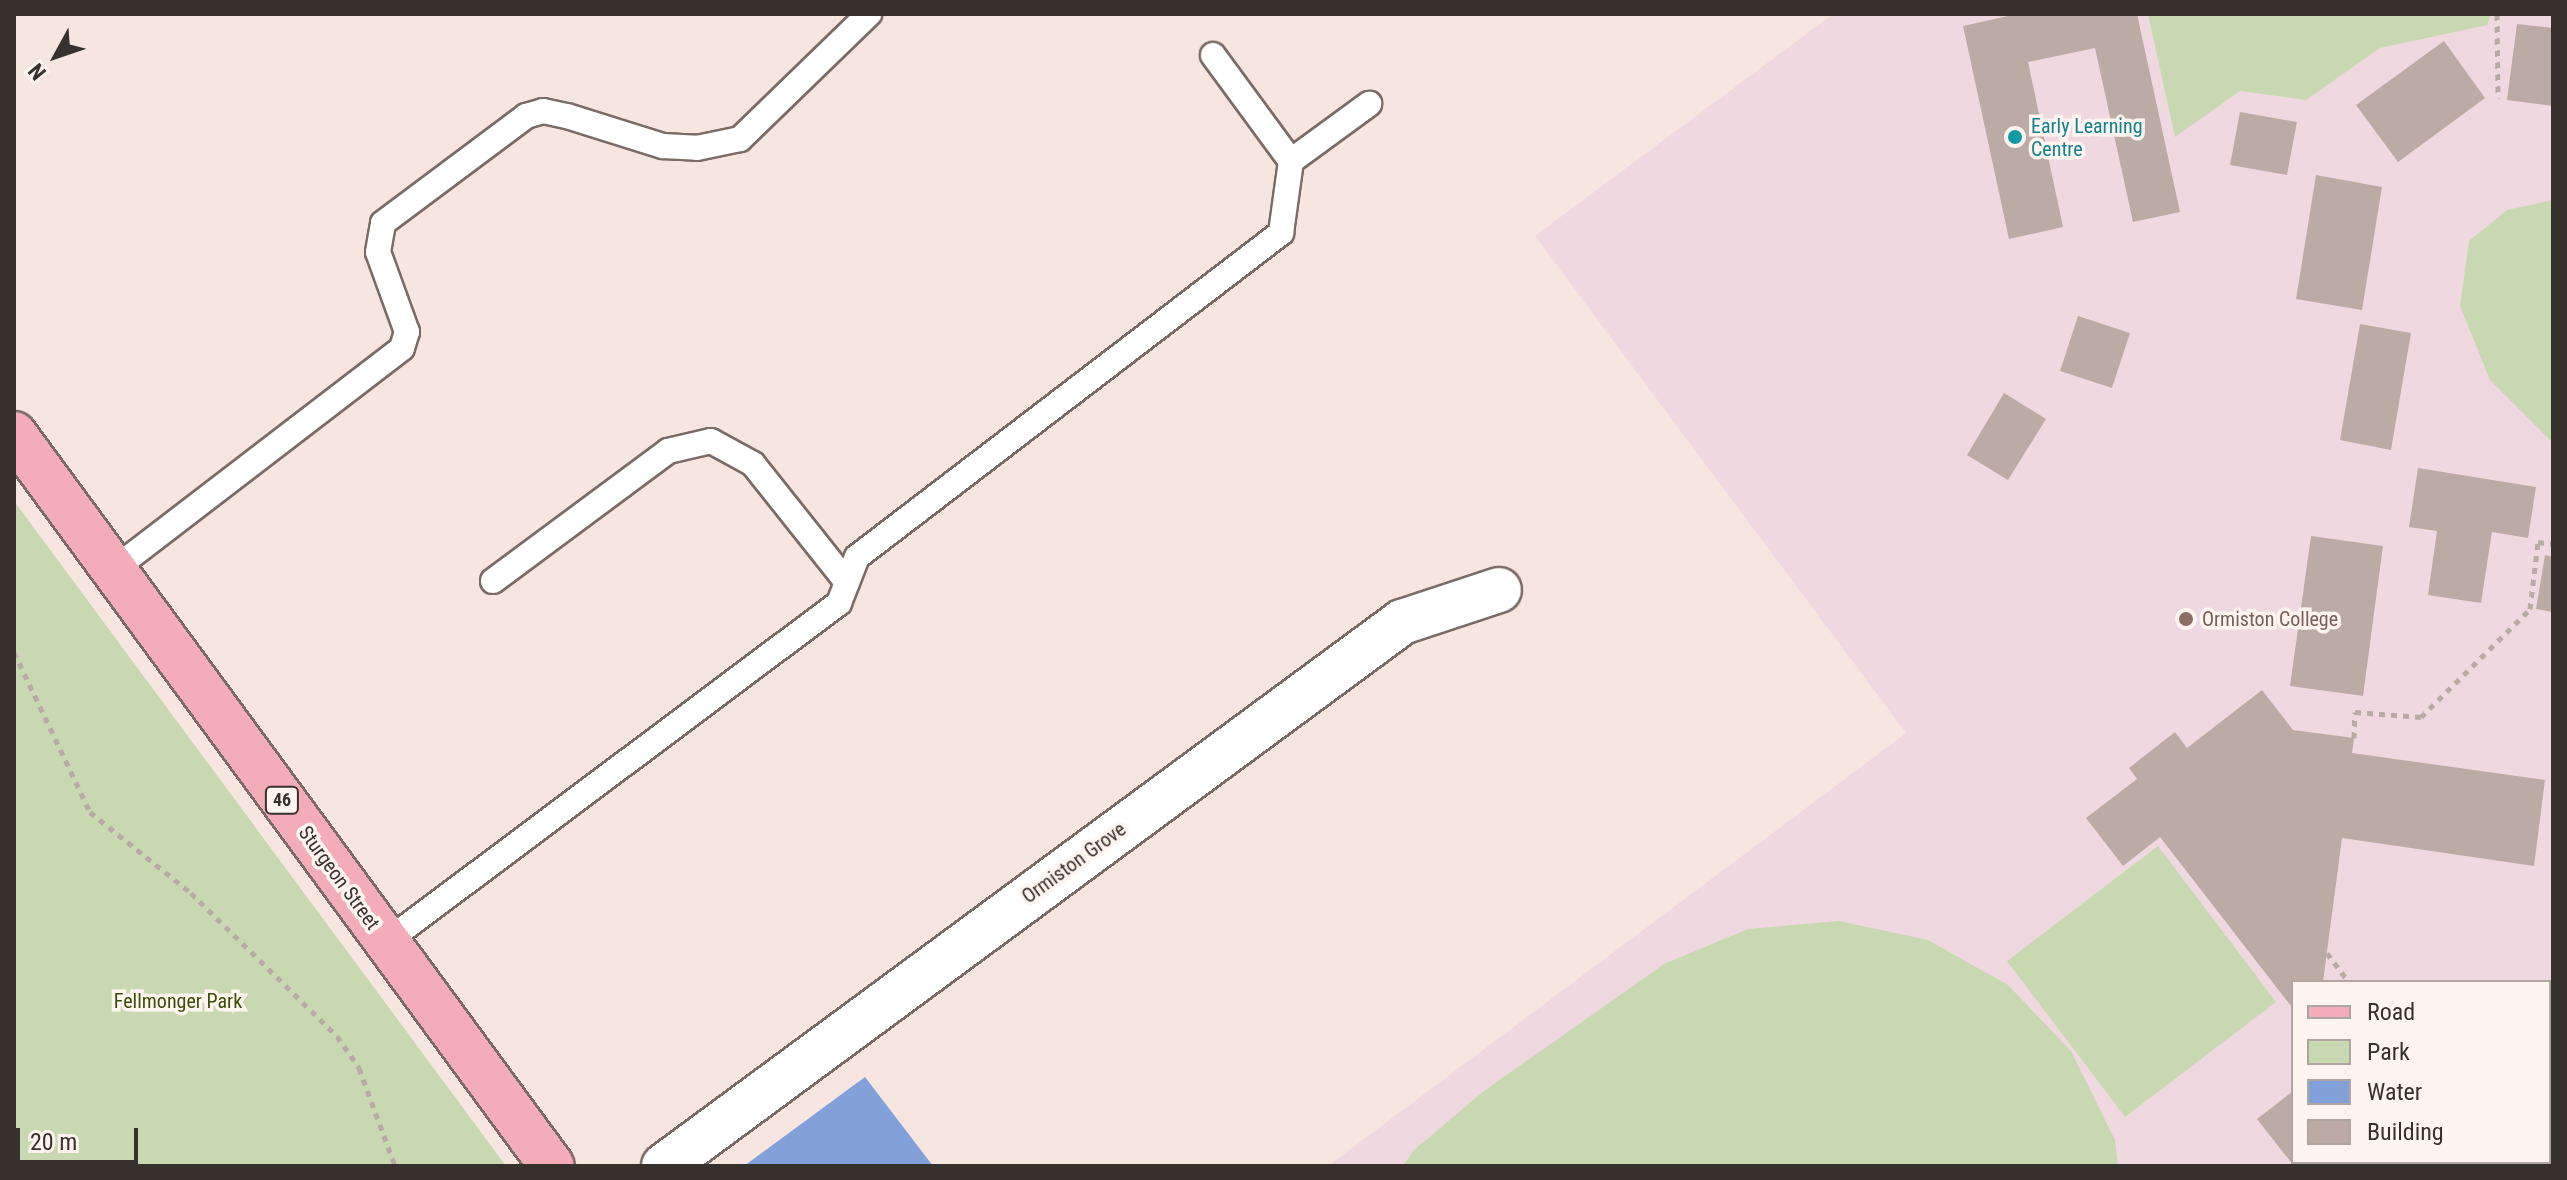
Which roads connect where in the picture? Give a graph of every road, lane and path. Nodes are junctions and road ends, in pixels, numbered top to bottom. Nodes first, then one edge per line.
1 (869, 14) edge
2 (2497, 14) edge
3 (1213, 55) dead end
4 (2498, 98) dead end
5 (1369, 104) dead end
6 (1291, 161) junction
7 (14, 434) edge
8 (2553, 544) edge
9 (113, 570) junction
10 (493, 581) dead end
11 (847, 582) junction
12 (1499, 590) dead end
13 (14, 652) edge
14 (2354, 738) dead end
15 (386, 942) junction
16 (2327, 953) dead end
17 (2347, 980) edge
18 (395, 1166) edge
19 (552, 1166) edge
20 (664, 1166) edge

1 - 9 lane
2 - 4 path
3 - 6 lane
5 - 6 lane
6 - 11 lane
7 - 9 main road, Sturgeon Street / 46
8 - 14 path
9 - 15 main road, Sturgeon Street / 46
10 - 11 lane
11 - 15 lane
12 - 20 street, Ormiston Grove
13 - 18 path
15 - 19 main road, Sturgeon Street / 46
16 - 17 path

